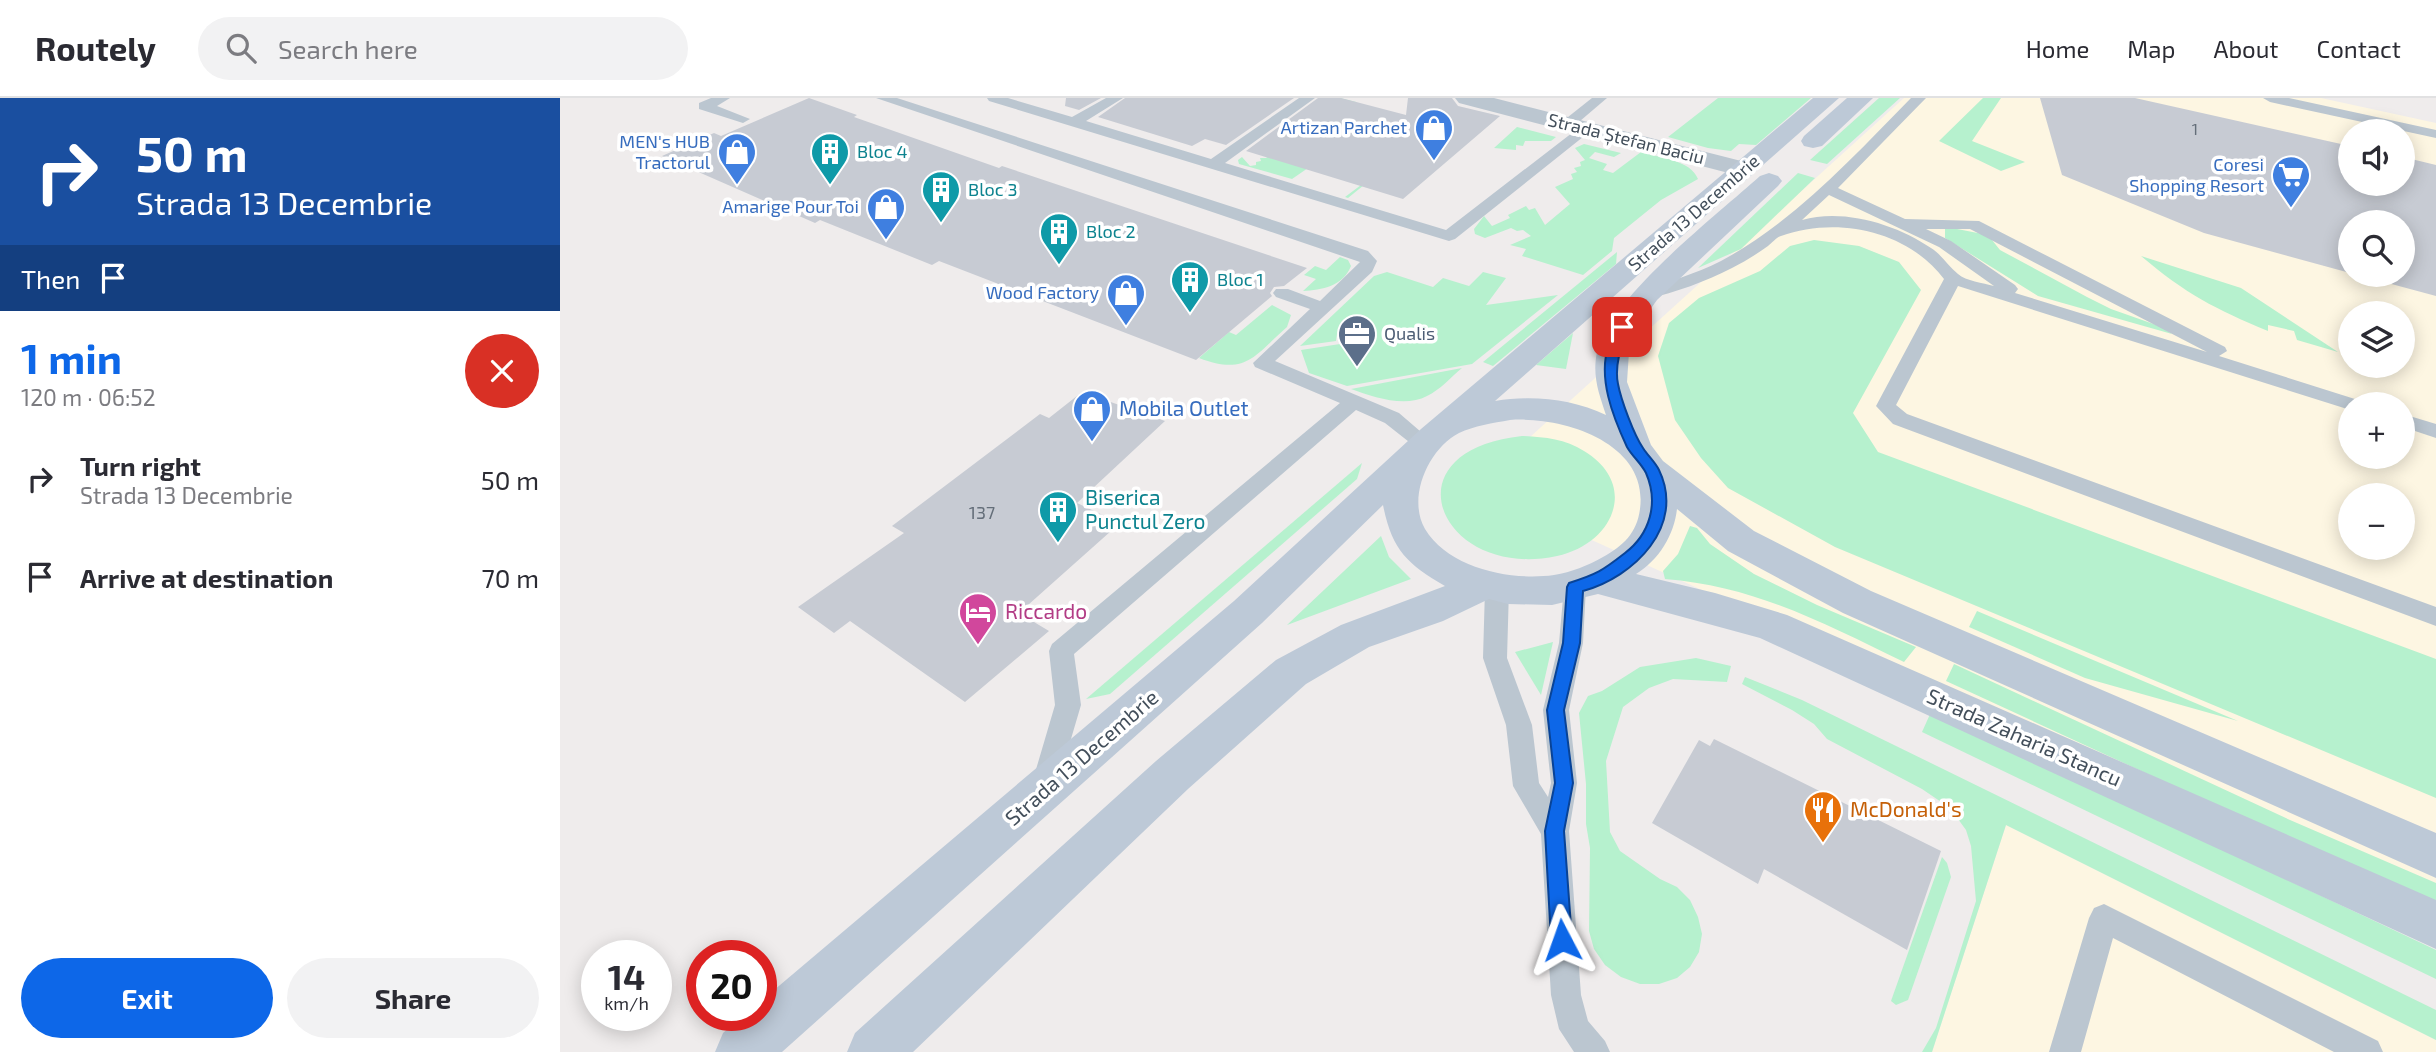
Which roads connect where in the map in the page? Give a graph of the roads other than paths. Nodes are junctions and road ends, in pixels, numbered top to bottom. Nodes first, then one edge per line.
1 (723, 98) edge
2 (883, 98) edge
3 (994, 98) edge
4 (1116, 98) edge
5 (1308, 98) edge
6 (1467, 98) edge
7 (1600, 98) edge
8 (1827, 98) edge
9 (1861, 98) edge
10 (1919, 98) edge
11 (2270, 98) edge
12 (743, 119) dead end
13 (1074, 122) junction
14 (1577, 126) junction
15 (2436, 134) edge
16 (1213, 165) junction
17 (1744, 170) junction
18 (1828, 190) junction
19 (1898, 224) junction
20 (1767, 238) junction
21 (1953, 279) junction
22 (1282, 293) dead end
23 (1647, 294) junction
24 (2025, 301) junction
25 (1323, 308) junction
26 (2276, 381) junction
27 (2338, 400) edge
28 (1355, 401) junction
29 (2415, 424) edge
30 (2436, 431) edge
31 (1424, 445) junction
32 (1643, 459) junction
33 (1588, 584) junction
34 (1490, 588) junction
35 (2436, 617) edge
36 (1042, 794) junction
37 (1555, 831) junction
38 (2436, 856) edge
39 (2436, 925) edge
40 (742, 1052) edge
41 (874, 1052) edge
42 (1594, 1052) edge
43 (2064, 1052) edge
44 (2367, 1052) edge

1 - 12 lane
2 - 25 lane
3 - 13 lane
4 - 13 lane
5 - 16 lane
6 - 14 street, Strada Ștefan Baciu
7 - 14 lane
8 - 17 main road, Strada 13 Decembrie
9 - 23 main road, Strada 13 Decembrie
10 - 18 lane
11 - 15 lane
13 - 16 lane
14 - 16 lane
14 - 17 street, Strada Ștefan Baciu
17 - 31 main road, Strada 13 Decembrie
18 - 19 lane
18 - 20 lane
19 - 24 lane
19 - 26 lane
20 - 21 lane
20 - 23 lane
21 - 24 lane
21 - 35 lane
22 - 25 lane
23 - 32 main road, Strada 13 Decembrie
24 - 26 lane
25 - 28 lane
26 - 27 lane
28 - 31 lane
28 - 36 lane
29 - 30 lane
31 - 32 main road, Strada 13 Decembrie
31 - 34 main road, Strada 13 Decembrie
31 - 36 main road, Strada 13 Decembrie
32 - 33 main road, Strada 13 Decembrie
32 - 38 main road
33 - 34 main road, Strada 13 Decembrie
33 - 37 lane
33 - 39 main road, Strada Zaharia Stancu
34 - 37 lane
34 - 41 main road, Strada 13 Decembrie
36 - 40 main road, Strada 13 Decembrie
37 - 42 lane
43 - 44 lane

